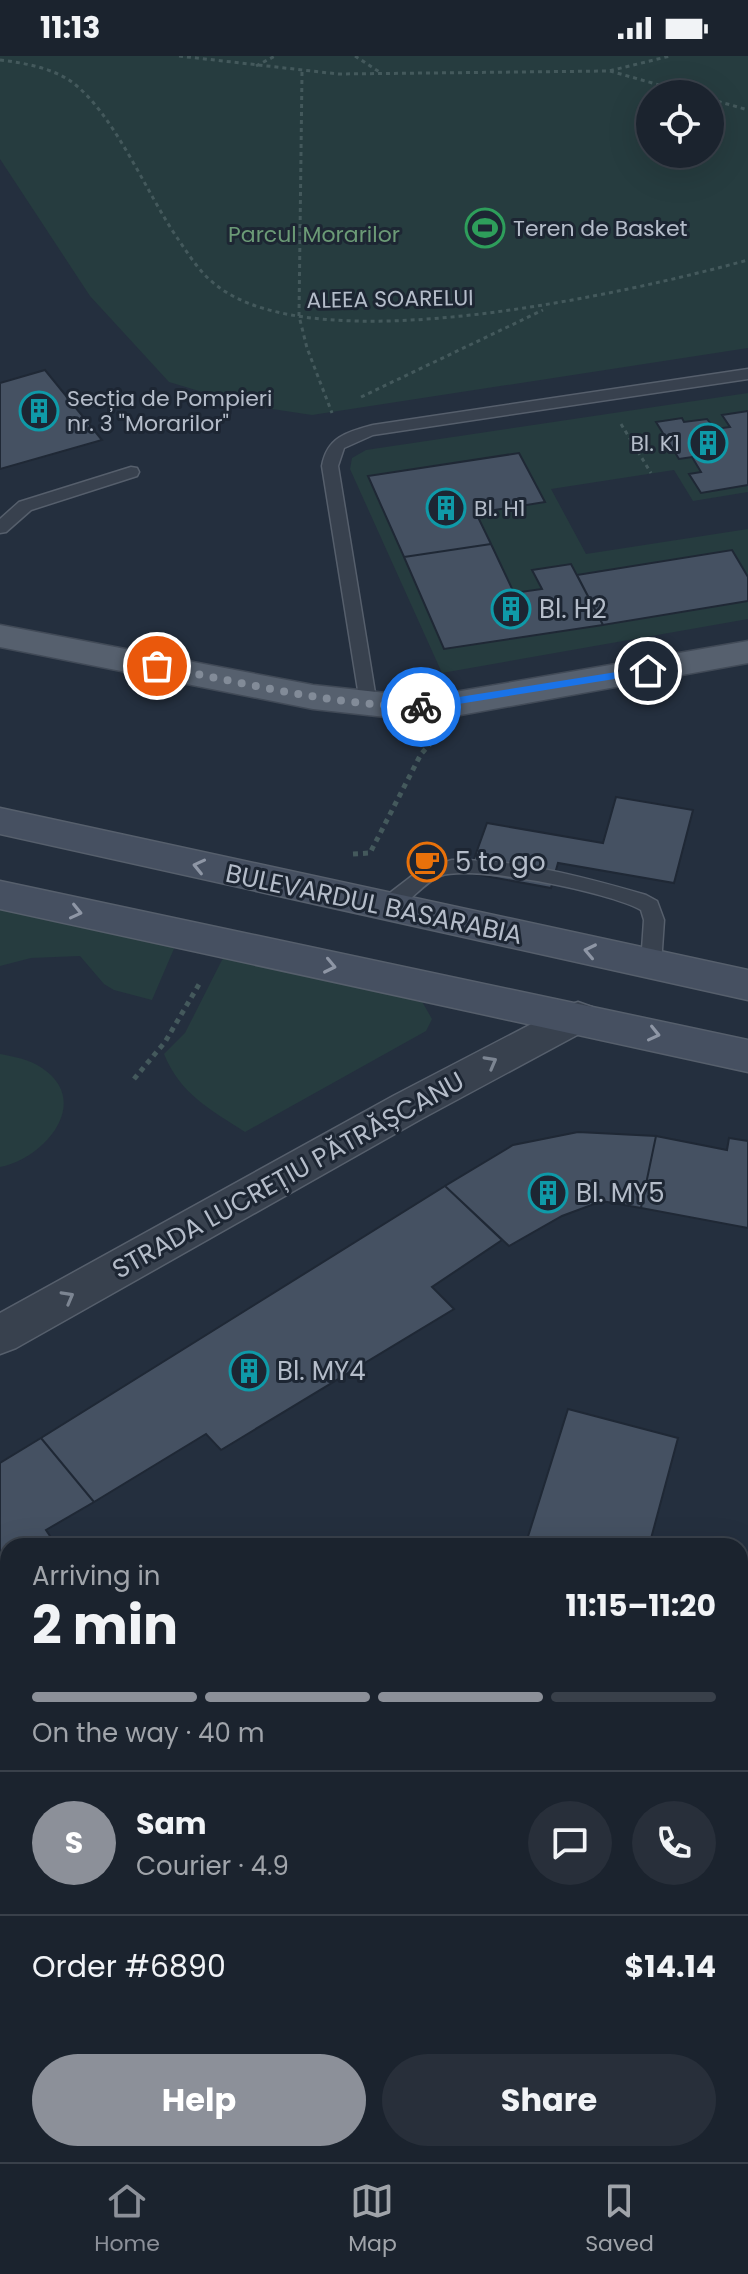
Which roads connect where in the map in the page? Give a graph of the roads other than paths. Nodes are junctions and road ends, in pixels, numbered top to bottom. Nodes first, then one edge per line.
1 (748, 374) edge
2 (131, 472) dead end
3 (0, 528) edge
4 (0, 636) edge
5 (748, 652) edge
6 (368, 705) junction
7 (0, 821) edge
8 (0, 895) edge
9 (385, 907) junction
10 (651, 964) junction
11 (748, 985) edge
12 (578, 1017) junction
13 (748, 1056) edge
14 (0, 1335) edge

1 - 6 lane
2 - 3 lane
4 - 6 main road
5 - 6 main road
9 -> 7 main road, BULEVARDUL BASARABIA
8 -> 12 main road
10 -> 9 main road, BULEVARDUL BASARABIA
9 - 10 lane
10 - 11 main road, BULEVARDUL BASARABIA
12 -> 13 main road
14 -> 12 street, STRADA LUCREȚIU PĂTRĂȘCANU

